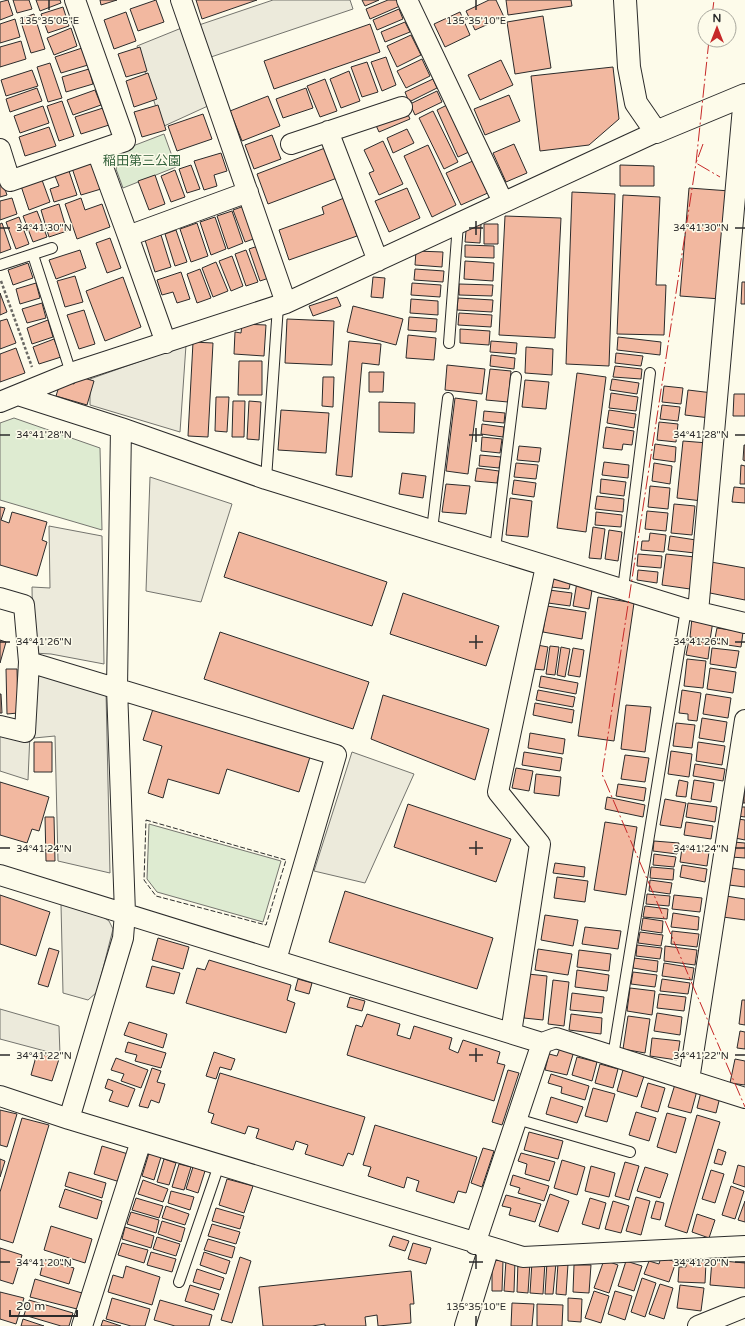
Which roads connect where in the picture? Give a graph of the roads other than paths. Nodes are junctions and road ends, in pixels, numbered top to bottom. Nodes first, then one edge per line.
1 (75, 0) edge
2 (181, 0) edge
3 (407, 0) edge
4 (625, 0) edge
5 (745, 96) edge
6 (402, 107) dead end
7 (328, 131) junction
8 (656, 132) junction
9 (291, 144) dead end
10 (0, 149) edge
11 (97, 151) junction
12 (248, 192) junction
13 (503, 202) junction
14 (458, 224) junction
15 (128, 236) junction
16 (52, 248) dead end
17 (33, 255) junction
18 (378, 261) junction
19 (0, 266) edge
20 (282, 304) junction
21 (166, 343) junction
22 (449, 343) dead end
23 (71, 373) junction
24 (650, 373) dead end
25 (516, 377) dead end
26 (18, 395) junction
27 (448, 398) dead end
28 (0, 402) edge
29 (121, 428) junction
30 (266, 479) junction
31 (432, 530) junction
32 (495, 549) junction
33 (546, 566) junction
34 (623, 589) junction
35 (0, 598) edge
36 (692, 610) junction
37 (745, 623) edge
38 (29, 662) junction
39 (116, 688) junction
40 (745, 720) edge
41 (0, 726) edge
42 (0, 875) edge
43 (125, 913) junction
44 (276, 960) junction
45 (511, 1033) junction
46 (542, 1043) junction
47 (612, 1056) junction
48 (689, 1080) junction
49 (0, 1096) edge
50 (745, 1098) edge
51 (69, 1119) junction
52 (517, 1119) junction
53 (141, 1141) junction
54 (630, 1152) dead end
55 (219, 1165) junction
56 (482, 1246) junction
57 (745, 1246) edge
58 (179, 1282) dead end
59 (745, 1307) edge
60 (82, 1326) edge
61 (465, 1326) edge
62 (698, 1326) edge

1 - 11 street
2 - 12 street
3 - 13 street
4 - 8 street
5 - 8 street
5 - 36 street
6 - 7 street
7 - 9 street
7 - 18 street
8 - 13 street
10 - 11 street
11 - 15 street
12 - 15 street
12 - 20 street
13 - 14 street
14 - 18 street
14 - 22 lane
15 - 21 street
16 - 17 lane
17 - 19 lane
17 - 23 lane
18 - 20 street
20 - 21 street
20 - 30 lane
21 - 23 street
23 - 26 street
24 - 34 lane
25 - 32 lane
26 - 28 street
26 - 29 street
27 - 31 lane
29 - 30 street
29 - 39 street
30 - 31 street
31 - 32 street
32 - 33 street
33 - 34 street
33 - 45 street
34 - 36 street
35 - 38 street
36 - 37 street
36 - 47 lane
38 - 39 street
38 - 41 street
39 - 43 street
39 - 44 street
40 - 48 street
42 - 43 street
43 - 44 street
43 - 51 street
44 - 45 street
45 - 46 street
46 - 47 street
46 - 52 street
47 - 48 street
48 - 50 street
49 - 51 street
51 - 53 street
52 - 54 lane
52 - 56 street
53 - 55 street
53 - 60 street
55 - 56 street
55 - 58 lane
56 - 57 street
56 - 61 street
59 - 62 street

